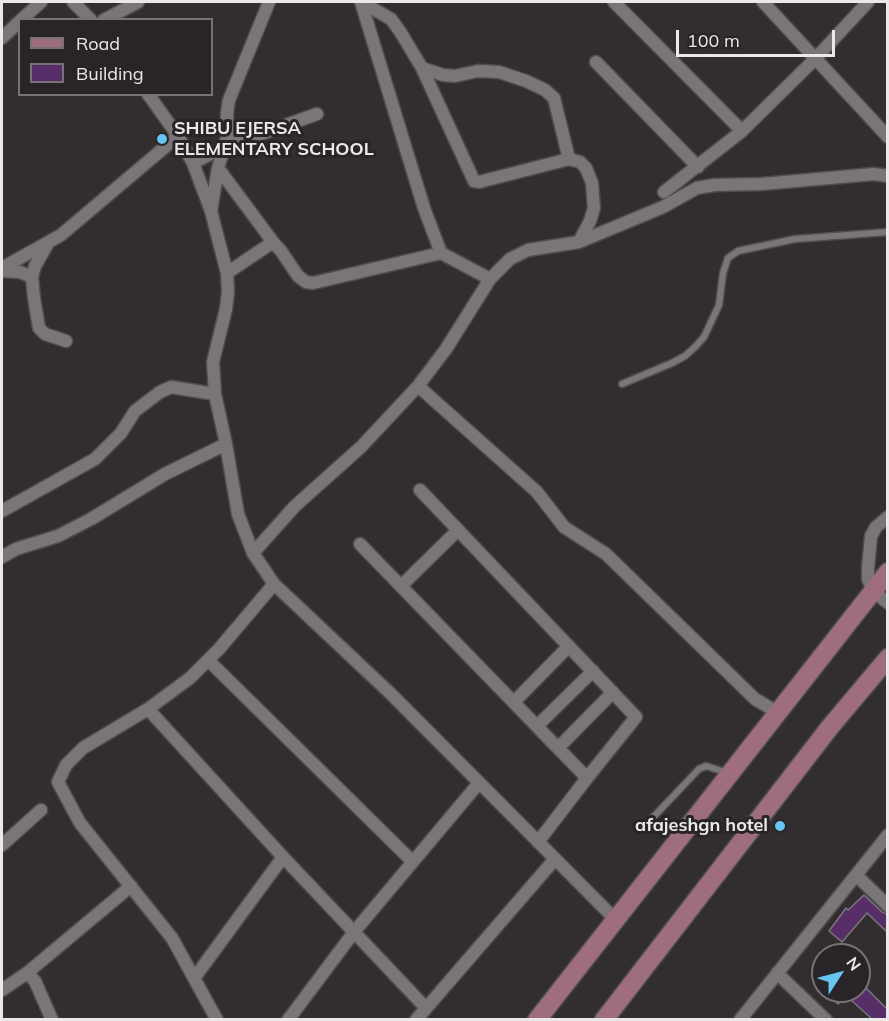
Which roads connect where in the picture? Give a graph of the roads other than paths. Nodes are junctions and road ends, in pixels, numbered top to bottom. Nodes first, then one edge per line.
1 (40, 2) edge
2 (73, 2) edge
3 (138, 2) edge
4 (268, 2) edge
5 (361, 2) edge
6 (614, 2) edge
7 (763, 2) edge
8 (868, 2) edge
9 (22, 18) edge
10 (89, 18) edge
11 (108, 18) edge
12 (18, 22) edge
13 (2, 38) edge
14 (815, 59) junction
15 (596, 62) dead end
16 (422, 68) junction
17 (149, 96) edge
18 (317, 114) dead end
19 (742, 131) junction
20 (178, 136) junction
21 (888, 137) edge
22 (224, 147) junction
23 (569, 159) junction
24 (193, 163) junction
25 (698, 167) junction
26 (218, 168) junction
27 (888, 176) edge
28 (664, 192) dead end
29 (211, 211) junction
30 (888, 232) edge
31 (50, 242) junction
32 (273, 242) junction
33 (579, 242) junction
34 (441, 253) junction
35 (2, 269) edge
36 (227, 273) junction
37 (33, 277) junction
38 (490, 279) junction
39 (66, 341) dead end
40 (622, 384) dead end
41 (418, 386) junction
42 (215, 394) junction
43 (226, 444) junction
44 (420, 490) dead end
45 (2, 511) edge
46 (888, 517) edge
47 (458, 530) junction
48 (360, 544) dead end
49 (253, 553) junction
50 (2, 557) edge
51 (888, 572) edge
52 (274, 584) junction
53 (401, 586) junction
54 (880, 597) edge
55 (569, 646) junction
56 (888, 658) edge
57 (208, 660) junction
58 (593, 671) junction
59 (613, 692) junction
60 (514, 702) junction
61 (148, 709) junction
62 (777, 712) junction
63 (537, 726) junction
64 (558, 748) junction
65 (729, 773) junction
66 (587, 778) junction
67 (479, 783) junction
68 (41, 810) dead end
69 (643, 828) dead end
70 (888, 835) edge
71 (538, 842) junction
72 (2, 845) edge
73 (283, 857) junction
74 (555, 859) junction
75 (413, 862) junction
76 (856, 875) junction
77 (132, 886) junction
78 (888, 906) edge
79 (615, 919) junction
80 (354, 932) junction
81 (27, 973) junction
82 (777, 973) junction
83 (195, 977) junction
84 (2, 990) edge
85 (425, 1007) junction
86 (52, 1020) edge
87 (217, 1020) edge
88 (288, 1020) edge
89 (416, 1020) edge
90 (537, 1020) edge
91 (604, 1020) edge
92 (740, 1020) edge
93 (826, 1020) edge

1 - 9 street
2 - 10 street
3 - 11 street
4 - 22 street
5 - 16 street
5 - 34 street
6 - 19 street
7 - 14 street
8 - 14 street
12 - 13 street
14 - 19 street
14 - 21 street
15 - 25 street
16 - 23 street
16 - 23 street
17 - 20 street
18 - 22 street
19 - 25 street
20 - 24 street
20 - 31 street
22 - 24 street
22 - 26 street
23 - 33 street
24 - 29 street
25 - 28 street
26 - 29 street
26 - 32 street
27 - 33 street
29 - 36 street
30 - 40 lane
31 - 35 street
31 - 37 street
32 - 34 street
32 - 36 street
33 - 38 street
34 - 38 street
35 - 37 street
36 - 42 street
37 - 39 street
38 - 41 street
41 - 49 street
41 - 62 street
42 - 43 street
42 - 45 street
43 - 49 street
43 - 50 street
44 - 47 street
46 - 54 street
47 - 53 street
47 - 55 street
48 - 53 street
49 - 52 street
51 - 54 main road
52 - 57 street
52 - 67 street
53 - 60 street
54 - 62 main road
55 - 58 street
55 - 60 street
56 - 91 main road
57 - 61 street
57 - 75 street
58 - 59 street
58 - 63 street
59 - 64 street
59 - 66 street
60 - 63 street
61 - 73 street
61 - 77 street
62 - 65 main road
63 - 64 street
64 - 66 street
65 - 69 lane
65 - 79 main road
66 - 71 street
67 - 71 street
67 - 75 street
68 - 72 street
70 - 76 street
71 - 74 street
73 - 80 street
73 - 83 street
74 - 79 street
74 - 85 street
75 - 80 street
76 - 78 street
76 - 82 street
77 - 81 street
77 - 83 street
79 - 90 main road
80 - 85 street
80 - 88 street
81 - 84 street
81 - 86 street
82 - 92 street
82 - 93 street
83 - 87 street
85 - 89 street

